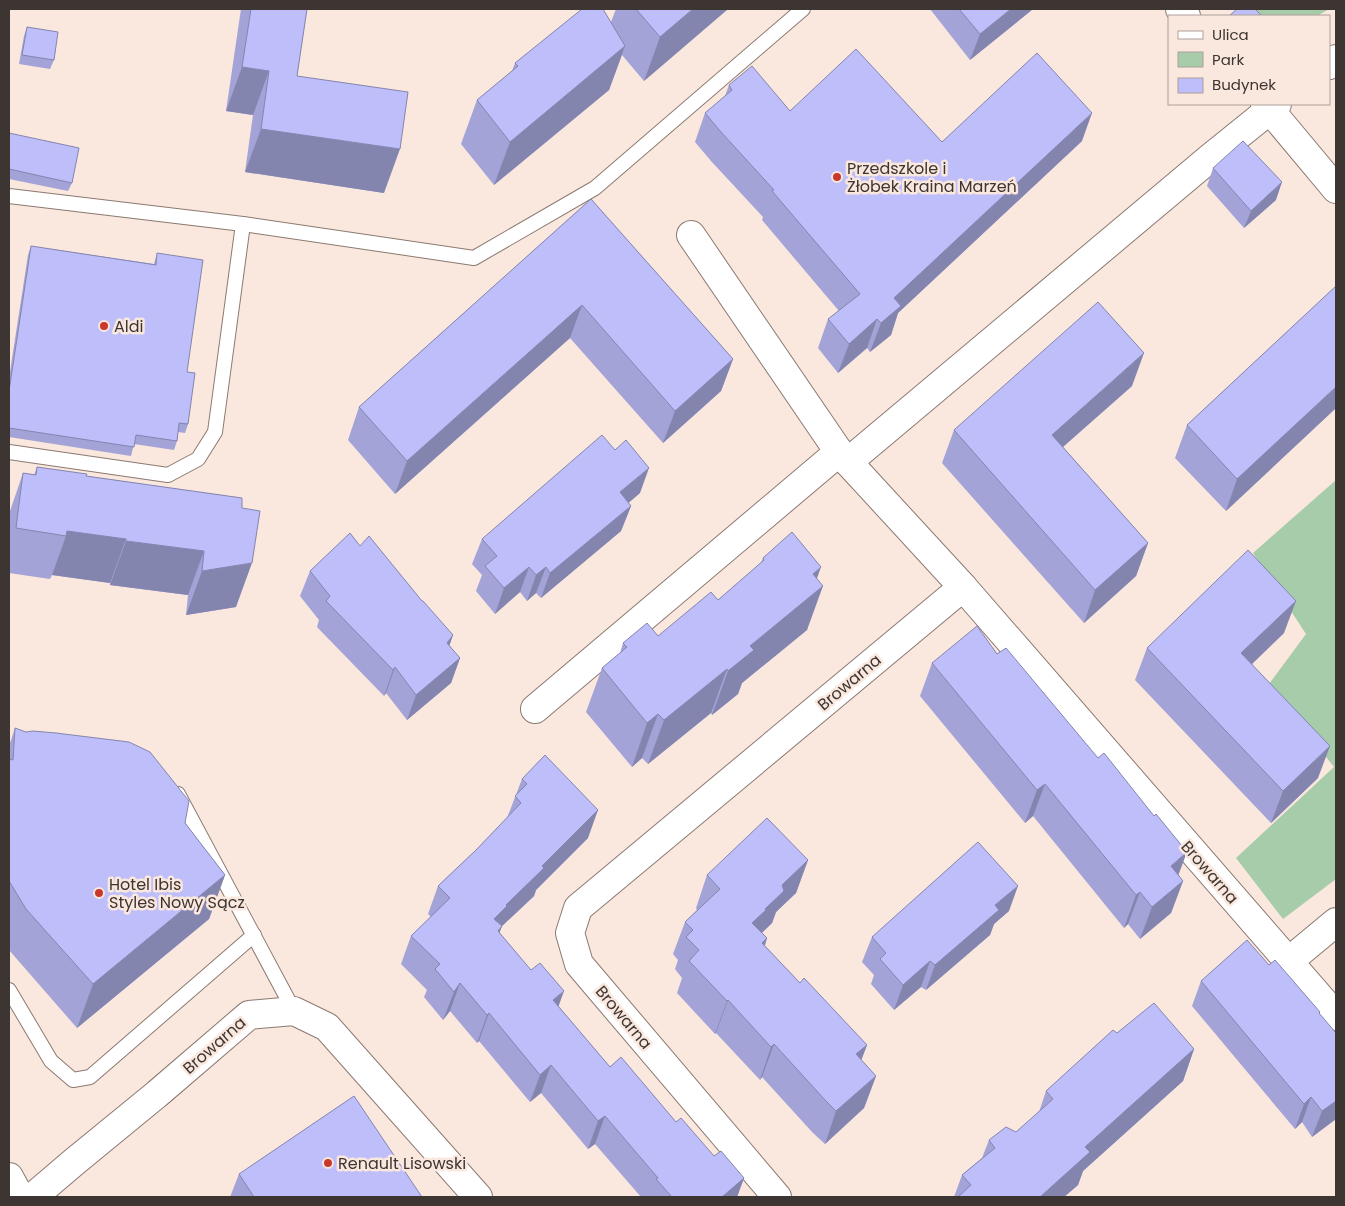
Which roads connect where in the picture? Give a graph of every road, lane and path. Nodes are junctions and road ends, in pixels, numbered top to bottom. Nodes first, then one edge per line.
1 (803, 9) edge
2 (1270, 105) edge
3 (1336, 189) edge
4 (9, 196) edge
5 (243, 224) junction
6 (691, 235) dead end
7 (9, 452) edge
8 (844, 457) junction
9 (963, 587) junction
10 (535, 709) dead end
11 (172, 783) edge
12 (1336, 922) edge
13 (254, 934) junction
14 (1289, 962) junction
15 (9, 990) edge
16 (294, 1011) junction
17 (1336, 1016) edge
18 (9, 1177) edge
19 (20, 1197) edge
20 (33, 1197) edge
21 (478, 1197) edge
22 (777, 1197) edge

1 - 5 lane
2 - 3 street
2 - 8 street
4 - 5 lane
5 - 7 lane
6 - 8 street
8 - 9 street
8 - 10 street
9 - 14 street, Browarna
9 - 22 street, Browarna
11 - 13 lane
12 - 14 street
13 - 15 lane
13 - 16 lane
14 - 17 street, Browarna
16 - 20 street, Browarna
16 - 21 street
18 - 19 street

